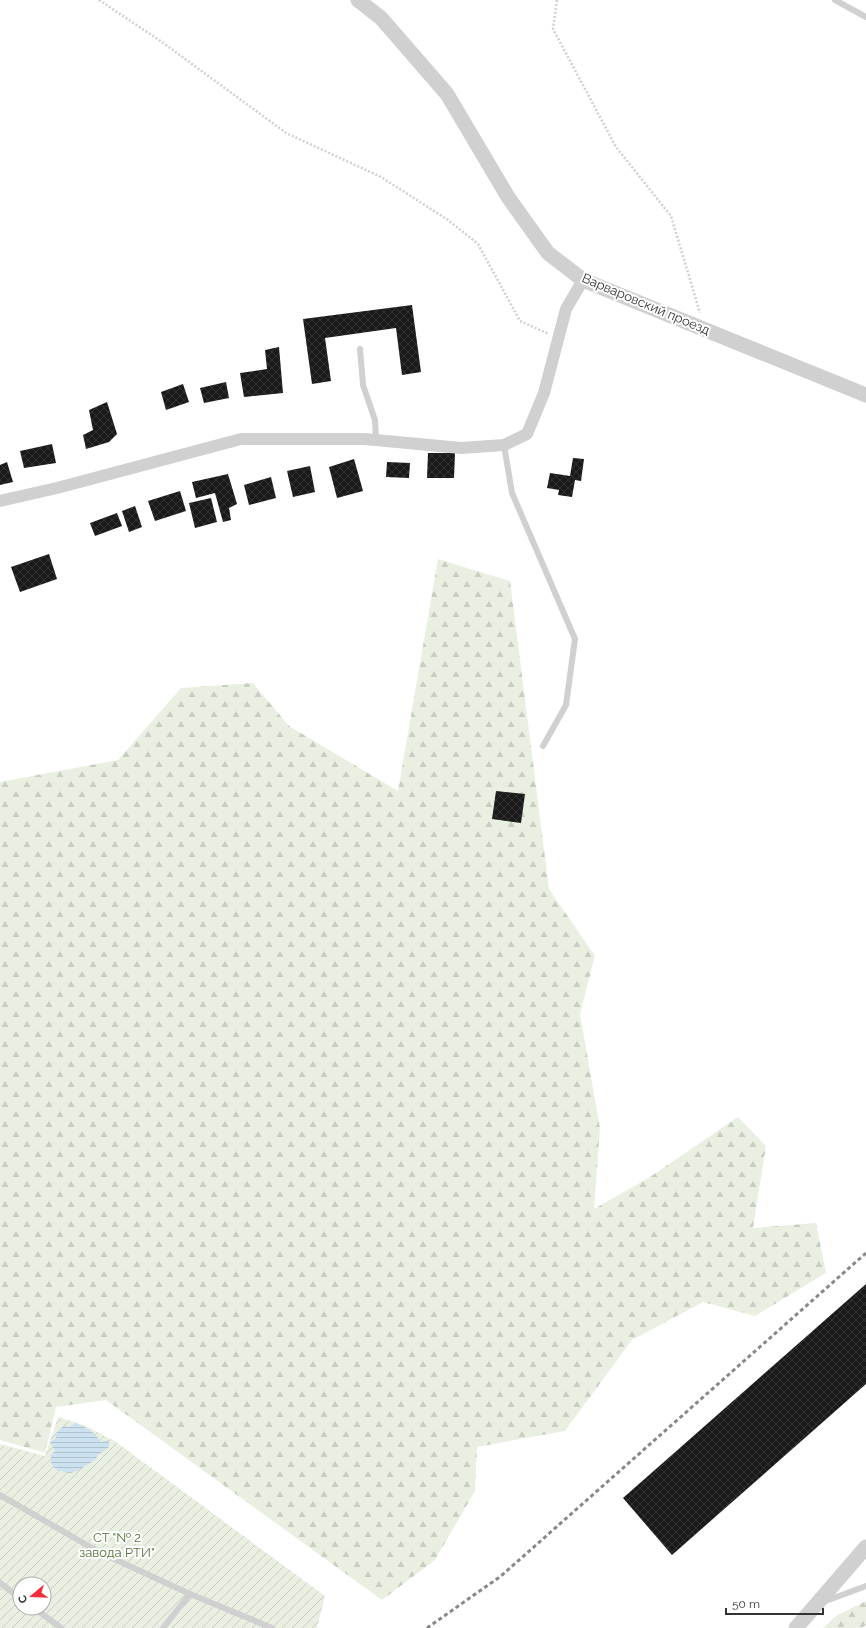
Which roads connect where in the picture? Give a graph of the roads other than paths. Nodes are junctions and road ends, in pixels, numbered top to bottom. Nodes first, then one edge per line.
1 (358, 0) edge
2 (835, 0) edge
3 (866, 17) edge
4 (583, 280) junction
5 (360, 349) dead end
6 (866, 395) edge
7 (376, 440) junction
8 (504, 445) junction
9 (0, 501) edge
10 (543, 746) dead end
11 (0, 1494) edge
12 (866, 1547) edge
13 (0, 1583) edge
14 (866, 1586) edge
15 (12, 1592) edge
16 (190, 1594) junction
17 (816, 1604) junction
18 (45, 1616) edge
19 (61, 1628) edge
20 (163, 1628) edge
21 (272, 1628) edge
22 (796, 1628) edge

1 - 4 street, Варваровский проезд
2 - 3 lane
4 - 6 street, Варваровский проезд
4 - 8 street
5 - 7 lane
7 - 8 street
7 - 9 street
8 - 10 lane
11 - 16 lane
12 - 17 street
13 - 15 lane
14 - 17 lane
16 - 20 lane
16 - 21 lane
17 - 22 street
18 - 19 lane

